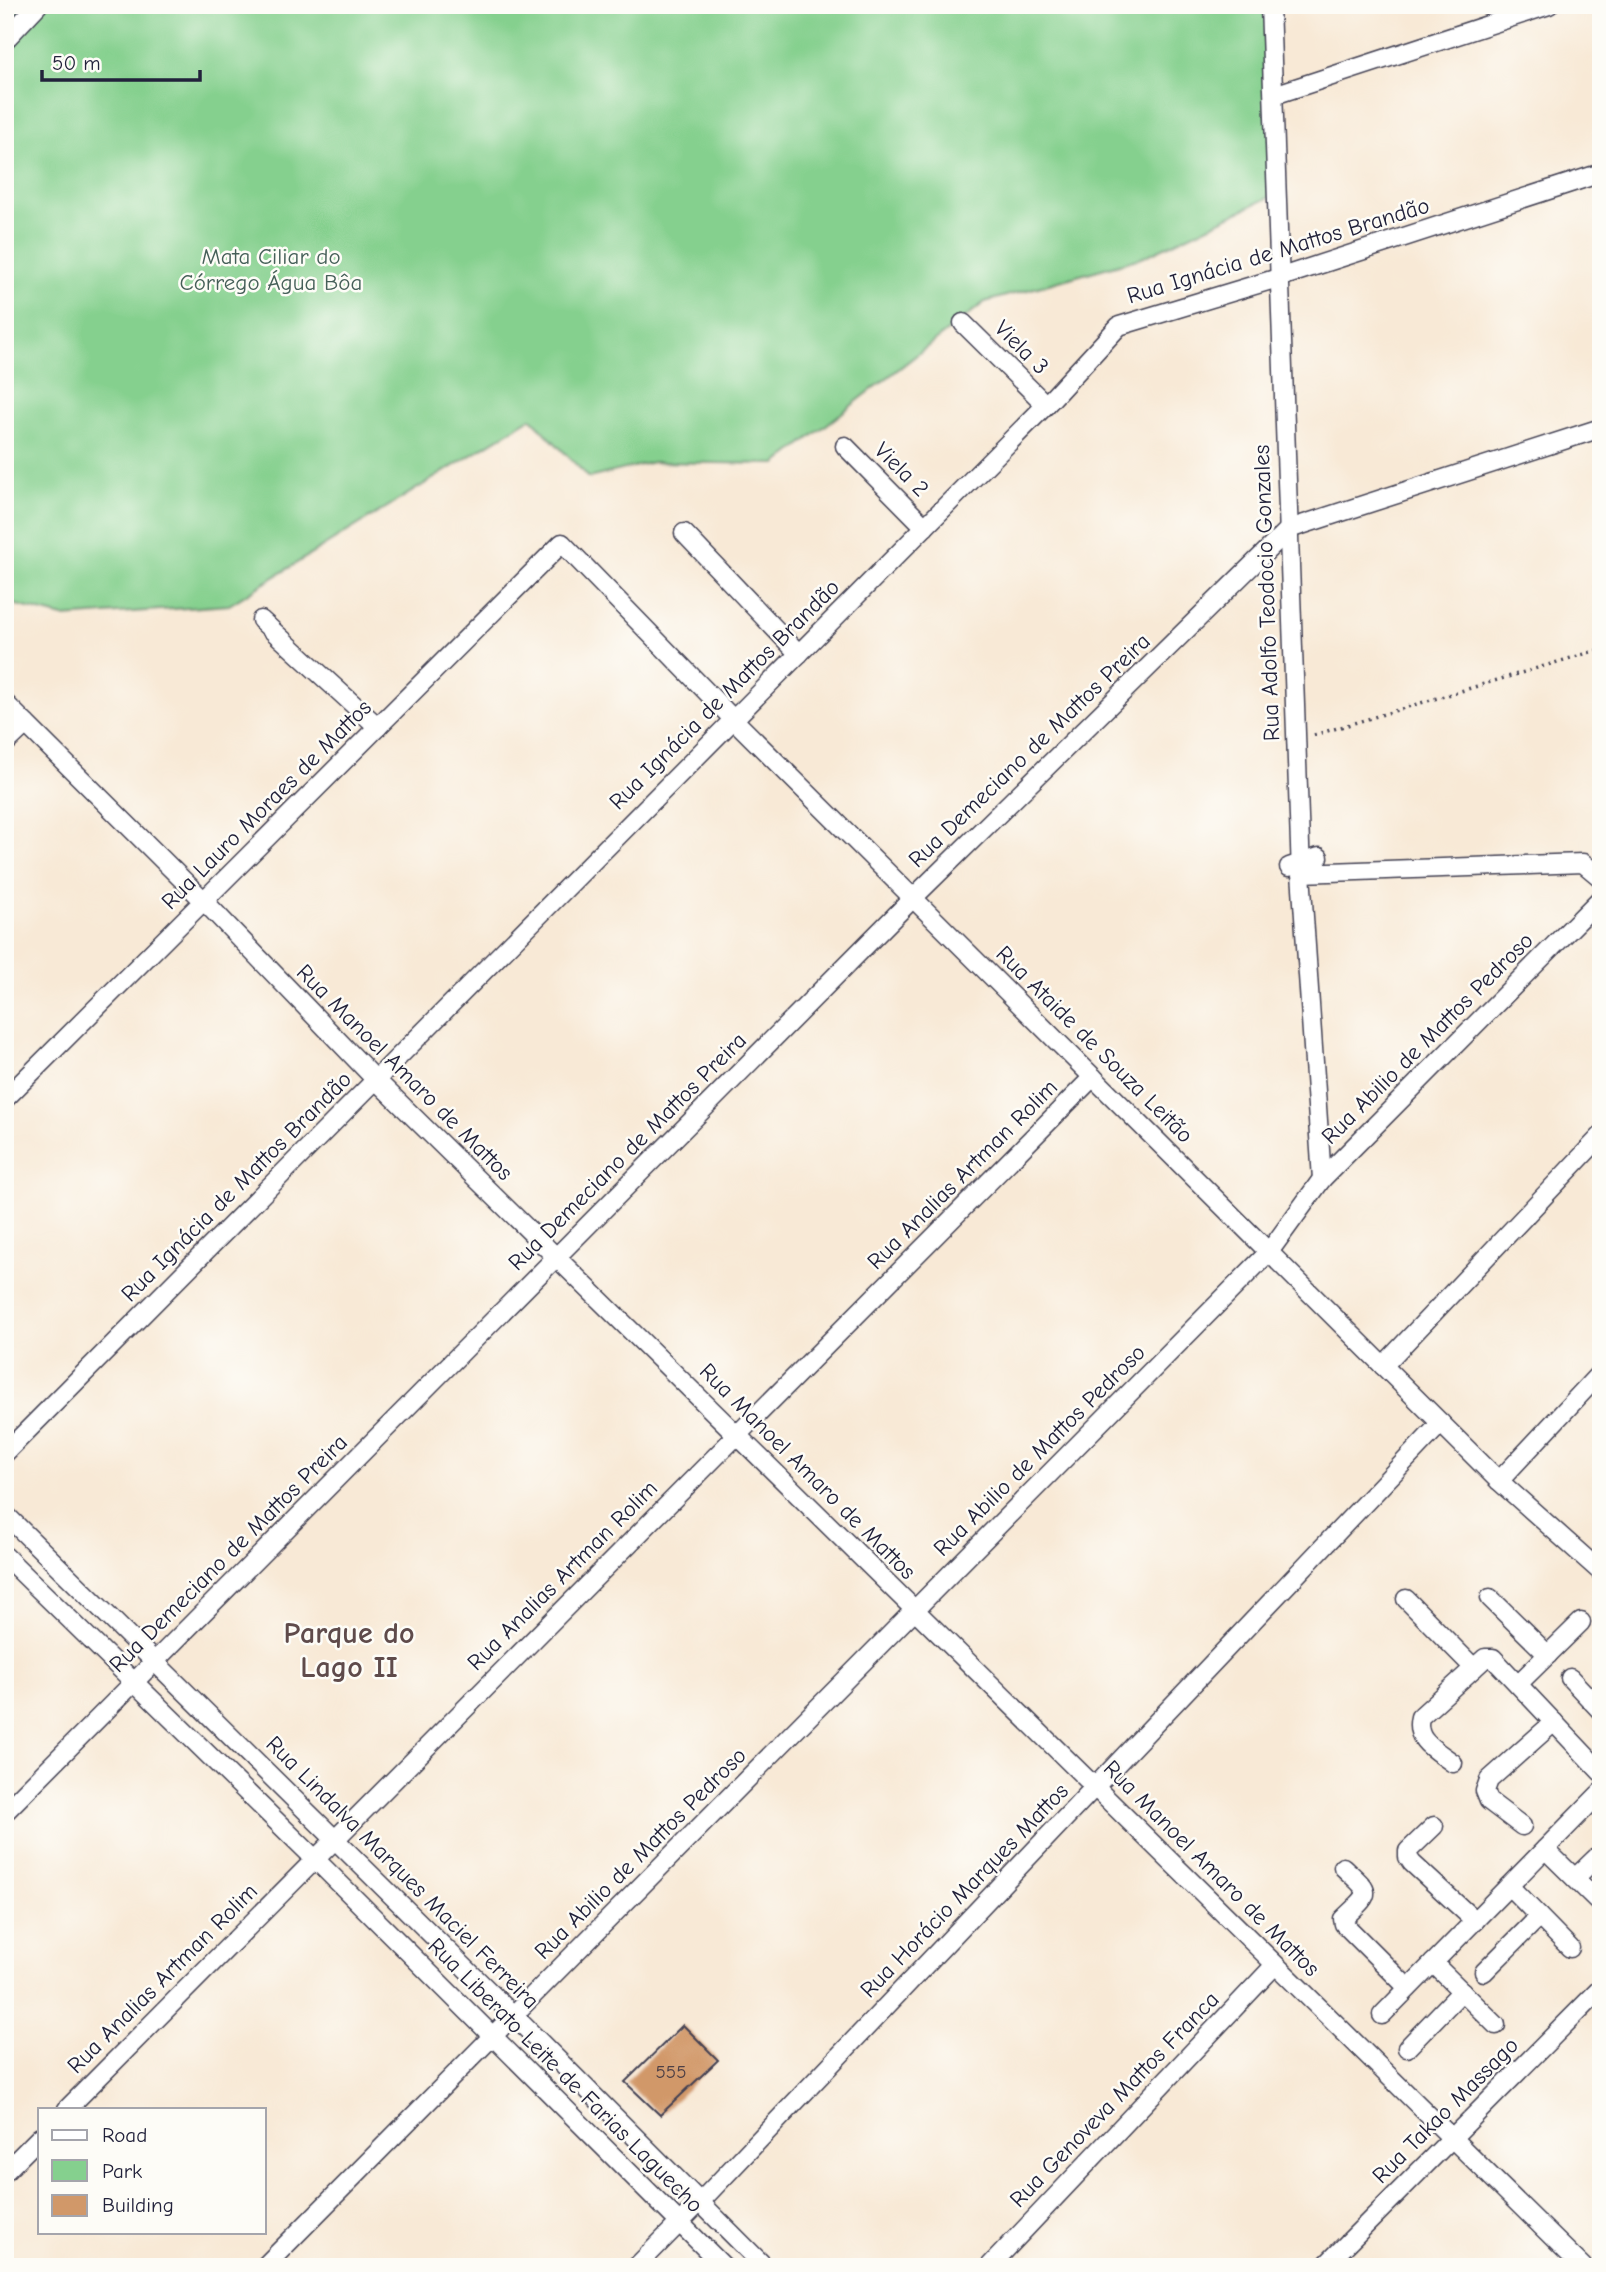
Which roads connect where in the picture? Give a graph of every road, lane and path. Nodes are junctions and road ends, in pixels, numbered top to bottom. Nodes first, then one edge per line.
1 (38, 5) edge
2 (1270, 5) edge
3 (1549, 5) edge
4 (5, 40) edge
5 (1274, 95) junction
6 (1601, 173) edge
7 (1278, 278) junction
8 (963, 323) dead end
9 (1046, 405) junction
10 (1601, 428) edge
11 (845, 446) dead end
12 (1288, 517) junction
13 (925, 527) junction
14 (684, 533) dead end
15 (562, 543) joint
16 (261, 620) dead end
17 (1601, 649) edge
18 (799, 654) junction
19 (5, 703) edge
20 (26, 724) junction
21 (378, 727) junction
22 (740, 727) junction
23 (1297, 740) junction
24 (5, 744) edge
25 (1319, 857) dead end
26 (1297, 868) junction
27 (1601, 878) edge
28 (1601, 898) edge
29 (910, 900) junction
30 (204, 901) junction
31 (1093, 1077) junction
32 (381, 1086) junction
33 (5, 1099) edge
34 (1601, 1136) edge
35 (1322, 1178) junction
36 (1269, 1252) junction
37 (556, 1258) junction
38 (1383, 1366) junction
39 (1601, 1372) edge
40 (1441, 1423) junction
41 (731, 1430) junction
42 (5, 1453) edge
43 (1499, 1481) junction
44 (5, 1514) edge
45 (5, 1556) edge
46 (1601, 1572) edge
47 (1490, 1598) dead end
48 (1406, 1599) dead end
49 (915, 1610) junction
50 (1581, 1622) dead end
51 (162, 1655) junction
52 (1548, 1656) junction
53 (1474, 1668) junction
54 (1570, 1678) dead end
55 (133, 1683) junction
56 (1518, 1684) junction
57 (1601, 1711) edge
58 (1554, 1722) junction
59 (1598, 1762) edge
60 (1453, 1763) dead end
61 (1095, 1787) junction
62 (1601, 1792) edge
63 (5, 1812) edge
64 (1434, 1826) dead end
65 (1522, 1826) dead end
66 (334, 1839) junction
67 (1545, 1849) junction
68 (1601, 1853) edge
69 (314, 1858) junction
70 (1343, 1867) dead end
71 (1575, 1878) junction
72 (1508, 1886) junction
73 (1601, 1905) edge
74 (1539, 1917) junction
75 (1475, 1921) junction
76 (1570, 1948) dead end
77 (1433, 1963) junction
78 (1275, 1965) junction
79 (1484, 1972) dead end
80 (1408, 1988) junction
81 (1601, 1988) edge
82 (1462, 1992) junction
83 (514, 2015) junction
84 (1381, 2015) dead end
85 (1496, 2025) dead end
86 (493, 2036) junction
87 (1407, 2048) dead end
88 (68, 2108) edge
89 (1452, 2138) junction
90 (38, 2139) edge
91 (5, 2172) edge
92 (700, 2202) junction
93 (680, 2223) junction
94 (264, 2267) edge
95 (636, 2267) edge
96 (724, 2267) edge
97 (765, 2267) edge
98 (989, 2267) edge
99 (1324, 2267) edge
100 (1583, 2267) edge

1 - 4 street
2 - 5 street, Rua Adolfo Teodocio Gonzales
3 - 5 street
5 - 7 street, Rua Adolfo Teodocio Gonzales
6 - 7 street, Rua Ignácia de Mattos Brandão
7 - 9 street, Rua Ignácia de Mattos Brandão
7 - 12 street, Rua Adolfo Teodocio Gonzales
8 - 9 street, Viela 3
9 - 13 street, Rua Ignácia de Mattos Brandão
10 - 12 street
11 - 13 street, Viela 2
12 - 23 street, Rua Adolfo Teodocio Gonzales
12 - 29 street, Rua Demeciano de Mattos Preira
13 - 18 street, Rua Ignácia de Mattos Brandão
14 - 18 street
15 - 21 street, Rua Lauro Moraes de Mattos
15 - 22 street, Rua Ataide de Souza Leitão
16 - 21 street
17 - 23 path
18 - 22 street, Rua Ignácia de Mattos Brandão
19 - 20 street, Rua Manoel Amaro de Mattos
20 - 24 street
20 - 30 street, Rua Manoel Amaro de Mattos
21 - 30 street, Rua Lauro Moraes de Mattos
22 - 29 street, Rua Ataide de Souza Leitão
22 - 32 street, Rua Ignácia de Mattos Brandão
23 - 26 street, Rua Adolfo Teodocio Gonzales
25 - 26 street
26 - 27 street
26 - 35 street, Rua Adolfo Teodocio Gonzales
28 - 35 street, Rua Abilio de Mattos Pedroso
29 - 31 street, Rua Ataide de Souza Leitão
29 - 37 street, Rua Demeciano de Mattos Preira
30 - 32 street, Rua Manoel Amaro de Mattos
30 - 33 street, Rua Lauro Moraes de Mattos
31 - 36 street, Rua Ataide de Souza Leitão
31 - 41 street, Rua Analias Artman Rolim
32 - 37 street, Rua Manoel Amaro de Mattos
32 - 42 street, Rua Ignácia de Mattos Brandão
34 - 38 street
35 - 36 street, Rua Abilio de Mattos Pedroso
36 - 38 street, Rua Ataide de Souza Leitão
36 - 49 street, Rua Abilio de Mattos Pedroso
37 - 41 street, Rua Manoel Amaro de Mattos
37 - 51 street, Rua Demeciano de Mattos Preira
38 - 40 street, Rua Ataide de Souza Leitão
39 - 43 street
40 - 43 street, Rua Ataide de Souza Leitão
40 - 61 street, Rua Horácio Marques Mattos
41 - 49 street, Rua Manoel Amaro de Mattos
41 - 66 street, Rua Analias Artman Rolim
43 - 46 street, Rua Ataide de Souza Leitão
44 - 51 street, Rua Lindalva Marques Maciel Ferreira
45 - 55 street
47 - 52 street
48 - 53 street
49 - 61 street, Rua Manoel Amaro de Mattos
49 - 83 street, Rua Abilio de Mattos Pedroso
50 - 52 street
51 - 55 street, Rua Demeciano de Mattos Preira
51 - 66 street, Rua Lindalva Marques Maciel Ferreira
52 - 56 street
53 - 56 street
53 - 60 street
54 - 57 street
55 - 63 street, Rua Demeciano de Mattos Preira
55 - 69 street
56 - 58 street
58 - 59 street
58 - 65 street
61 - 78 street, Rua Manoel Amaro de Mattos
61 - 92 street, Rua Horácio Marques Mattos
62 - 67 street
64 - 75 street
66 - 69 street, Rua Analias Artman Rolim
66 - 83 street, Rua Lindalva Marques Maciel Ferreira
67 - 71 street
67 - 72 street
68 - 71 street
69 - 86 street, Rua Liberato Leite de Farias Laguecho
69 - 88 street, Rua Analias Artman Rolim
70 - 80 street
71 - 73 street
72 - 74 street
72 - 75 street
74 - 76 street
74 - 79 street
75 - 77 street
77 - 80 street
77 - 82 street
78 - 89 street, Rua Manoel Amaro de Mattos
78 - 98 street, Rua Genoveva Mattos Franca
80 - 84 street
81 - 89 street, Rua Takao Massago
82 - 85 street
82 - 87 street
83 - 86 street, Rua Abilio de Mattos Pedroso
83 - 92 street, Rua Lindalva Marques Maciel Ferreira
86 - 93 street, Rua Liberato Leite de Farias Laguecho
86 - 94 street, Rua Abilio de Mattos Pedroso
89 - 99 street, Rua Takao Massago
89 - 100 street, Rua Manoel Amaro de Mattos
90 - 91 street
92 - 93 street, Rua Horácio Marques Mattos
92 - 97 street, Rua Lindalva Marques Maciel Ferreira
93 - 95 street, Rua Horácio Marques Mattos
93 - 96 street, Rua Liberato Leite de Farias Laguecho

